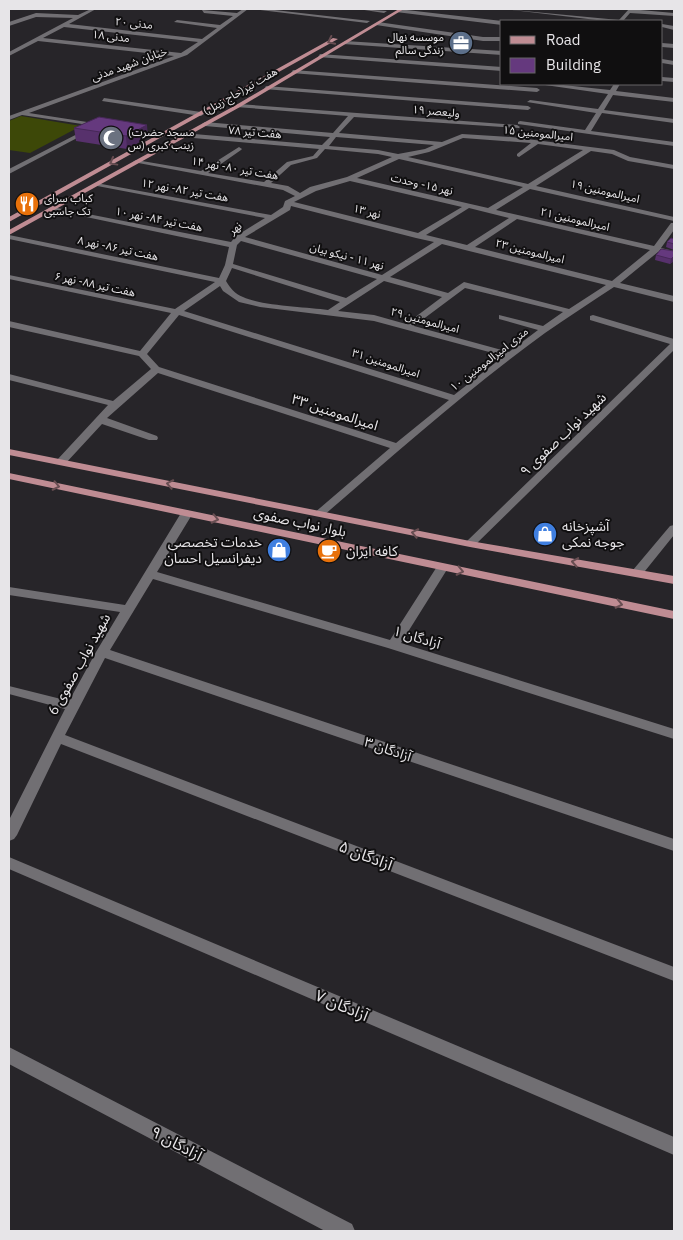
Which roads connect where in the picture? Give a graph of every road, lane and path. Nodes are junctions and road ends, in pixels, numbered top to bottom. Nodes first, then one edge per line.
1 (94, 9) edge
2 (246, 9) edge
3 (254, 9) edge
4 (360, 9) edge
5 (506, 9) edge
6 (585, 9) edge
7 (387, 10) edge
8 (400, 10) edge
9 (204, 11) dead end
10 (238, 14) junction
11 (674, 15) edge
12 (78, 17) junction
13 (574, 19) edge
14 (596, 20) edge
15 (620, 20) edge
16 (177, 22) dead end
17 (367, 22) junction
18 (500, 22) edge
19 (9, 24) edge
20 (378, 24) junction
21 (62, 25) junction
22 (221, 28) junction
23 (37, 38) junction
24 (500, 40) edge
25 (204, 41) junction
26 (345, 43) junction
27 (500, 53) edge
28 (9, 54) edge
29 (183, 55) junction
30 (320, 56) junction
31 (500, 69) edge
32 (293, 72) junction
33 (500, 84) edge
34 (516, 85) edge
35 (616, 85) edge
36 (539, 86) edge
37 (266, 88) junction
38 (612, 92) junction
39 (104, 100) dead end
40 (674, 100) edge
41 (529, 105) junction
42 (238, 106) junction
43 (600, 112) junction
44 (22, 113) junction
45 (201, 114) junction
46 (353, 114) junction
47 (9, 118) edge
48 (674, 121) edge
49 (205, 124) junction
50 (518, 125) junction
51 (97, 126) junction
52 (106, 127) edge
53 (125, 130) edge
54 (586, 132) junction
55 (335, 134) junction
56 (162, 135) junction
57 (182, 135) junction
58 (511, 139) junction
59 (537, 142) junction
60 (442, 144) junction
61 (674, 144) edge
62 (239, 148) dead end
63 (325, 148) junction
64 (590, 149) junction
65 (400, 156) junction
66 (519, 156) dead end
67 (669, 158) dead end
68 (136, 162) junction
69 (664, 165) junction
70 (674, 167) edge
71 (9, 172) edge
72 (203, 173) junction
73 (350, 179) junction
74 (266, 184) junction
75 (96, 185) junction
76 (531, 185) junction
77 (300, 196) junction
78 (288, 203) junction
79 (468, 206) junction
80 (52, 209) junction
81 (489, 211) junction
82 (271, 217) junction
83 (515, 217) junction
84 (674, 219) edge
85 (9, 220) edge
86 (674, 225) edge
87 (9, 235) edge
88 (419, 236) junction
89 (239, 238) junction
90 (441, 241) junction
91 (233, 245) junction
92 (468, 248) junction
93 (656, 249) junction
94 (674, 253) edge
95 (229, 265) junction
96 (9, 277) edge
97 (385, 278) junction
98 (222, 280) junction
99 (614, 284) junction
100 (448, 296) junction
101 (674, 299) edge
102 (346, 301) junction
103 (332, 311) junction
104 (568, 311) junction
105 (177, 312) junction
106 (502, 317) dead end
107 (594, 318) dead end
108 (9, 324) edge
109 (409, 326) junction
110 (545, 329) junction
111 (674, 344) edge
112 (307, 351) joint
113 (142, 354) junction
114 (510, 355) junction
115 (156, 369) junction
116 (9, 378) edge
117 (456, 399) junction
118 (115, 404) junction
119 (102, 420) junction
120 (152, 438) dead end
121 (397, 447) junction
122 (9, 452) edge
123 (61, 462) junction
124 (9, 476) edge
125 (187, 513) junction
126 (319, 514) junction
127 (674, 528) edge
128 (470, 544) junction
129 (442, 568) junction
130 (637, 573) junction
131 (149, 574) junction
132 (674, 580) edge
133 (9, 591) edge
134 (128, 609) junction
135 (674, 615) edge
136 (393, 645) junction
137 (102, 652) junction
138 (9, 690) edge
139 (73, 707) junction
140 (674, 734) edge
141 (57, 737) junction
142 (9, 834) edge
143 (674, 845) edge
144 (9, 863) edge
145 (674, 974) edge
146 (9, 1055) edge
147 (674, 1146) edge
148 (345, 1231) edge

1 - 12 street
2 - 10 street, خیابان شهید مدنی
3 - 17 street
4 - 7 street
5 - 13 street
6 - 13 street
7 - 17 main road, هفت تیر(حاج زینل)
8 - 18 street
8 - 20 main road, هفت تیر(حاج زینل)
9 - 10 street
10 - 22 street, خیابان شهید مدنی
11 - 15 street
12 - 19 street
12 - 21 street
13 - 14 street
16 - 22 street
17 -> 45 main road, هفت تیر(حاج زینل)
20 - 24 street
20 - 26 main road, هفت تیر(حاج زینل)
21 - 23 street
21 - 25 street, مدنی ۲۰
22 - 25 street, خیابان شهید مدنی
23 - 28 street
23 - 29 street, مدنی ۱۸
25 - 29 street, خیابان شهید مدنی
26 - 27 street
26 - 30 main road, هفت تیر(حاج زینل)
29 - 44 street, خیابان شهید مدنی
30 - 31 street
30 - 32 main road, هفت تیر(حاج زینل)
32 - 33 street
32 - 37 main road, هفت تیر(حاج زینل)
34 - 36 street
35 - 38 street
36 - 38 street
36 - 41 street
37 - 41 street
37 - 42 main road, هفت تیر(حاج زینل)
38 - 40 street
38 - 43 street
39 - 45 street
41 - 43 street
41 - 50 street
42 - 46 street, ولیعصر ۱۹
42 - 49 main road, هفت تیر(حاج زینل)
43 - 48 street
43 - 54 street
44 - 47 street, خیابان شهید مدنی
44 - 51 street
45 - 56 main road, هفت تیر(حاج زینل)
46 - 50 street, ولیعصر ۱۹
46 - 55 street
49 - 55 street
49 - 57 main road, هفت تیر(حاج زینل)
50 - 54 street, ولیعصر ۱۹
50 - 58 street
51 - 52 street
51 - 71 street
53 - 56 street
54 - 61 street, ولیعصر ۱۹
55 - 60 street
55 - 63 street
56 -> 85 main road, هفت تیر(حاج زینل)
57 - 63 street, هفت تیر ۷۸
57 - 68 main road, هفت تیر(حاج زینل)
58 - 59 street, امیرالمومنین ۱۵
58 - 60 street, امیرالمومنین ۱۵
59 - 64 street, امیرالمومنین ۱۵
59 - 66 street
60 - 65 street, امیرالمومنین ۱۵
62 - 72 street
63 - 65 street, هفت تیر ۷۸
63 - 74 street
64 - 69 street, امیرالمومنین ۱۵
64 - 76 street
65 - 73 street, نهر
65 - 76 street, امیرالمومنین ۱۹
67 - 69 street
68 - 72 street, هفت تیر ۸۰- نهر ۱۴
68 - 75 main road, هفت تیر(حاج زینل)
69 - 70 street, امیرالمومنین ۱۵
72 - 74 street, هفت تیر ۸۰- نهر ۱۴
73 - 77 street, نهر
73 - 79 street, نهر ۱۵- وحدت
74 - 77 street, هفت تیر ۸۰- نهر ۱۴
75 - 80 main road, هفت تیر(حاج زینل)
75 - 82 street, هفت تیر ۸۲- نهر ۱۲
76 - 81 street
76 - 84 street, امیرالمومنین ۱۹
77 - 78 street, نهر
78 - 82 street, نهر
78 - 88 street, نهر ۱۳
79 - 81 street, نهر ۱۵- وحدت
79 - 88 street
80 - 87 main road, هفت تیر(حاج زینل)
80 - 91 street, هفت تیر ۸۴- نهر ۱۰
81 - 83 street, امیرالمومنین ۲۱
82 - 89 street, نهر
83 - 92 street
83 - 93 street, امیرالمومنین ۲۱
86 - 93 street, ۱۰ متری امیرالمومنین
87 - 98 street, هفت تیر ۸۶- نهر ۸
88 - 90 street, نهر ۱۳
89 - 91 street, نهر
89 - 97 street, نهر ۱۱ - نیکو بیان
90 - 92 street, امیرالمومنین ۲۳
90 - 97 street
91 - 95 street, نهر
92 - 99 street, امیرالمومنین ۲۳
93 - 94 street, امیرالمومنین ۲۱
93 - 99 street, ۱۰ متری امیرالمومنین
95 - 98 street, نهر
95 - 102 street
96 - 105 street, هفت تیر ۸۸- نهر ۶
97 - 100 street, نهر ۱۱ - نیکو بیان
97 - 102 street
98 - 103 street, امیرالمومنین ۲۹
98 - 105 street, نهر
99 - 101 street, امیرالمومنین ۲۳
99 - 104 street, ۱۰ متری امیرالمومنین
100 - 104 street
100 - 109 street
102 - 103 street
103 - 109 street, امیرالمومنین ۲۹
104 - 110 street, ۱۰ متری امیرالمومنین
105 - 112 street, هفت تیر ۸۸- نهر ۶
105 - 113 street, نهر
106 - 110 street
107 - 111 street
108 - 113 street
109 - 114 street, امیرالمومنین ۲۹
110 - 114 street, ۱۰ متری امیرالمومنین
111 - 128 street, شهید نواب صفوی ۹
112 - 117 street, امیرالمومنین ۳۱
113 - 115 street
114 - 117 street, ۱۰ متری امیرالمومنین
115 - 118 street
115 - 121 street, امیرالمومنین ۳۳
116 - 118 street
117 - 121 street, ۱۰ متری امیرالمومنین
118 - 119 street
119 - 120 street
119 - 123 street
121 - 126 street, ۱۰ متری امیرالمومنین
122 - 123 main road, بلوار نواب صفوی
126 -> 123 main road, بلوار نواب صفوی
124 -> 125 main road, بلوار نواب صفوی
125 -> 129 main road, بلوار نواب صفوی
125 - 131 street, شهید نواب صفوی 6
128 -> 126 main road, بلوار نواب صفوی
127 - 130 street
130 -> 128 main road, بلوار نواب صفوی
129 -> 135 main road, بلوار نواب صفوی
129 - 136 street
130 - 132 main road, بلوار نواب صفوی
131 - 134 street, شهید نواب صفوی 6
131 - 136 street, آزادگان ۱
133 - 134 street
134 - 137 street, شهید نواب صفوی 6
136 - 140 street, آزادگان ۱
137 - 139 street, شهید نواب صفوی 6
137 - 143 street, آزادگان ۳
138 - 139 street
139 - 141 street, شهید نواب صفوی 6
141 - 142 street, شهید نواب صفوی 6
141 - 145 street, آزادگان ۵
144 - 147 street, آزادگان ۷
146 - 148 street, آزادگان ۹

